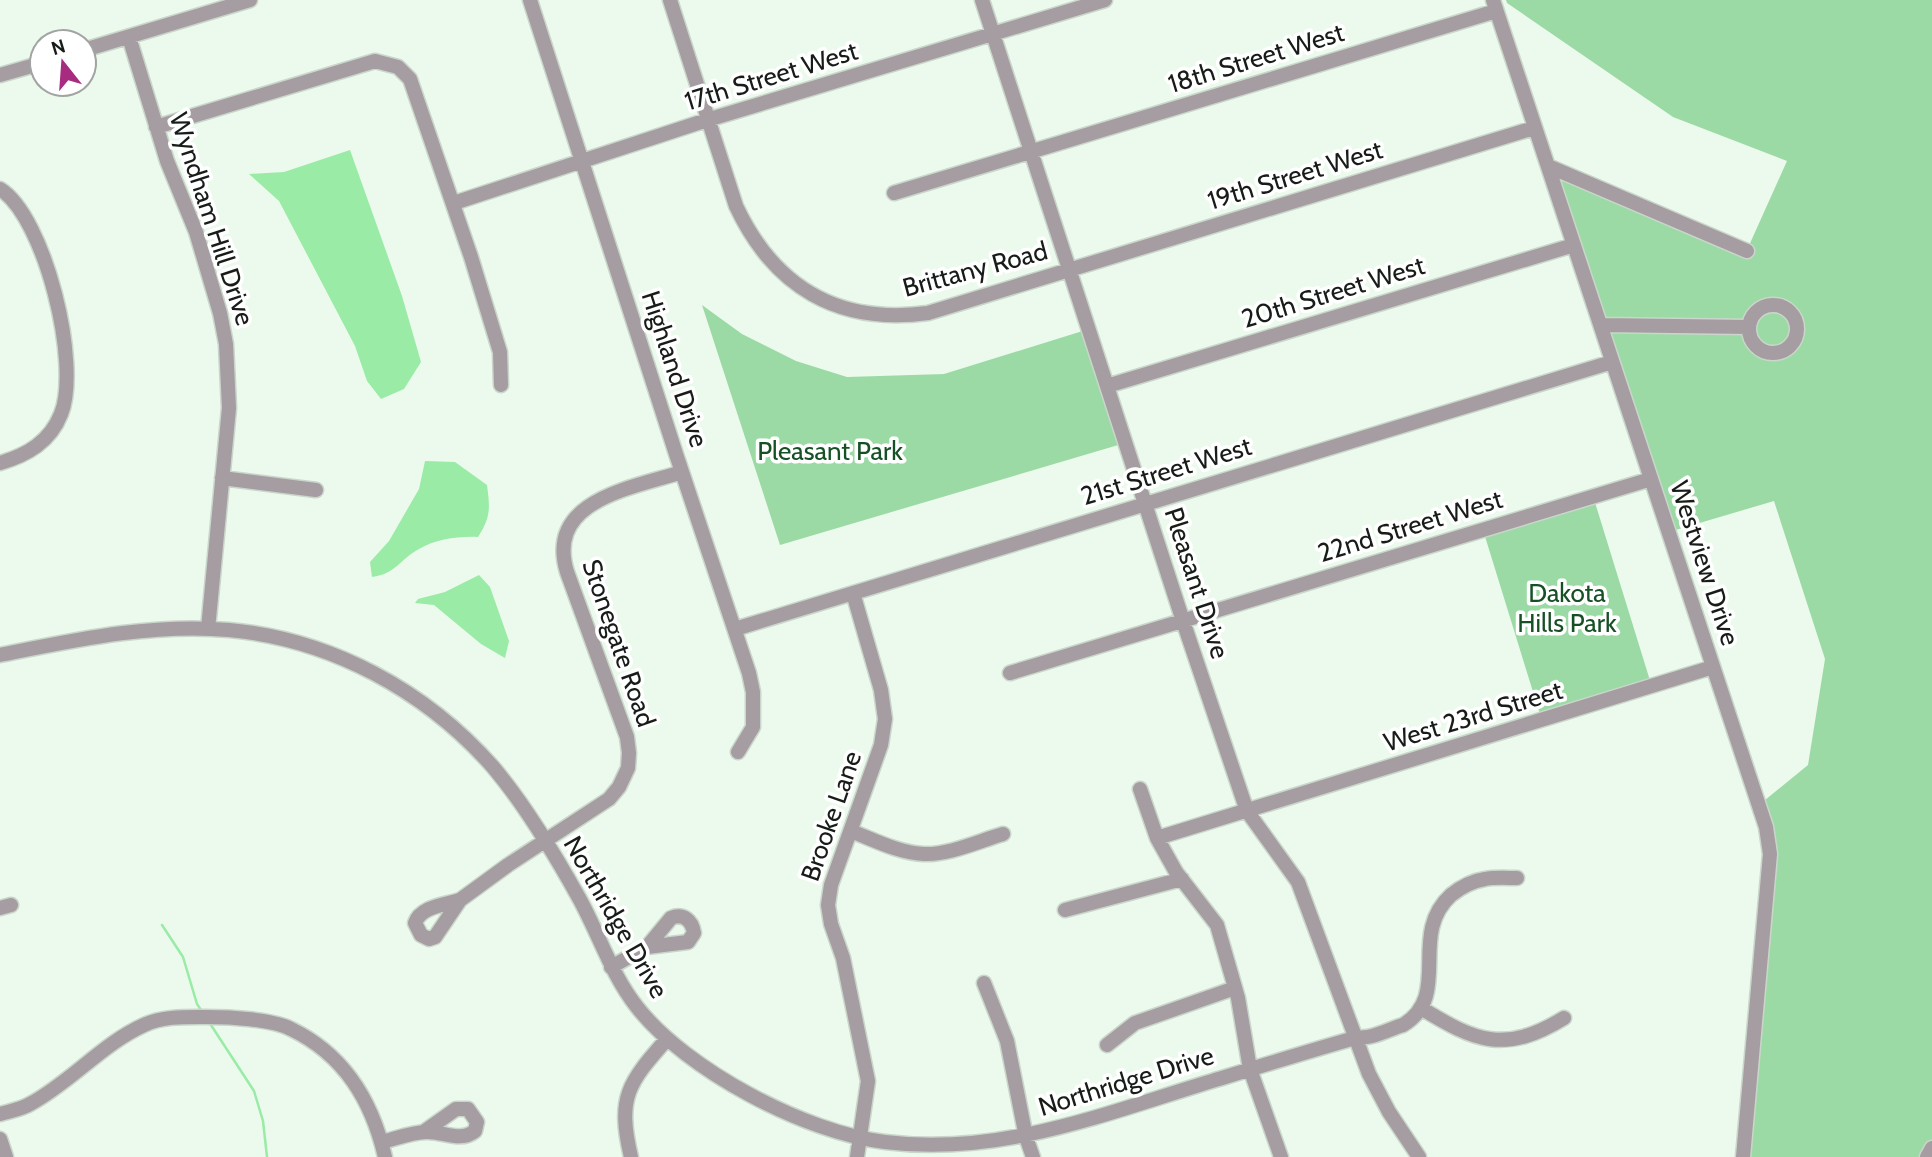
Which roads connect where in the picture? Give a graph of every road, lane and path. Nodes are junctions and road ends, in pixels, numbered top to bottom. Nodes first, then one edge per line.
1 (250, 0) edge
2 (530, 0) edge
3 (670, 0) edge
4 (982, 0) edge
5 (1105, 0) edge
6 (1494, 5) edge
7 (993, 34) junction
8 (129, 37) junction
9 (98, 46) edge
10 (28, 67) edge
11 (0, 75) edge
12 (708, 120) junction
13 (156, 127) junction
14 (1534, 128) junction
15 (1031, 152) junction
16 (583, 163) junction
17 (1548, 166) junction
18 (0, 189) edge
19 (894, 193) dead end
20 (454, 204) junction
21 (1574, 245) junction
22 (1747, 251) dead end
23 (1069, 269) junction
24 (1601, 325) junction
25 (1749, 327) dead end
26 (1612, 362) junction
27 (501, 385) dead end
28 (1107, 386) junction
29 (0, 463) edge
30 (682, 472) junction
31 (222, 478) junction
32 (1651, 479) junction
33 (316, 490) dead end
34 (1145, 503) junction
35 (853, 593) junction
36 (1183, 621) junction
37 (208, 629) junction
38 (735, 629) junction
39 (0, 654) edge
40 (1713, 667) junction
41 (1010, 673) dead end
42 (738, 752) dead end
43 (1140, 789) dead end
44 (1247, 811) junction
45 (851, 831) junction
46 (1003, 834) dead end
47 (1157, 838) junction
48 (544, 841) junction
49 (1517, 878) dead end
50 (1182, 879) junction
51 (460, 900) dead end
52 (1065, 910) dead end
53 (647, 947) dead end
54 (611, 967) junction
55 (984, 983) dead end
56 (1235, 988) junction
57 (1421, 1008) junction
58 (1563, 1018) dead end
59 (1355, 1038) junction
60 (667, 1039) junction
61 (1107, 1045) dead end
62 (1250, 1069) junction
63 (0, 1114) edge
64 (425, 1131) dead end
65 (1026, 1137) junction
66 (861, 1138) junction
67 (0, 1139) edge
68 (382, 1142) junction
69 (1932, 1148) edge
70 (6, 1157) edge
71 (385, 1157) edge
72 (631, 1157) edge
73 (857, 1157) edge
74 (1033, 1157) edge
75 (1281, 1157) edge
76 (1419, 1157) edge
77 (1742, 1157) edge
78 (1927, 1157) edge

1 - 8 street
2 - 16 street, Highland Drive
3 - 12 street, Brittany Road
4 - 7 street, Pleasant Drive
5 - 7 street, 17th Street West
6 - 14 street, Westview Drive
6 - 15 street, 18th Street West
7 - 12 street, 17th Street West
7 - 15 street, Pleasant Drive
8 - 9 street
8 - 13 street, Wyndham Hill Drive
10 - 11 street
12 - 16 street, 17th Street West
12 - 23 street, Brittany Road
13 - 20 street
13 - 31 street, Wyndham Hill Drive
14 - 17 street, Westview Drive
14 - 23 street, 19th Street West
15 - 19 street, 18th Street West
15 - 23 street, Pleasant Drive
16 - 20 street, 17th Street West
16 - 30 street, Highland Drive
17 - 21 street, Westview Drive
17 - 22 street
18 - 29 street
20 - 27 street
21 - 24 street, Westview Drive
21 - 28 street, 20th Street West
23 - 28 street, Pleasant Drive
24 - 25 street
24 - 26 street, Westview Drive
26 - 32 street, Westview Drive
26 - 34 street, 21st Street West
28 - 34 street, Pleasant Drive
30 - 38 street, Highland Drive
30 - 48 street, Stonegate Road
31 - 33 street
31 - 37 street, Wyndham Hill Drive
32 - 36 street, 22nd Street West
32 - 40 street, Westview Drive
34 - 35 street, 21st Street West
34 - 36 street, Pleasant Drive
35 - 38 street, 21st Street West
35 - 45 street, Brooke Lane
36 - 41 street, 22nd Street West
36 - 44 street, Pleasant Drive
37 - 39 street, Northridge Drive
37 - 48 street, Northridge Drive
38 - 42 street, Highland Drive
40 - 44 street, West 23rd Street
40 - 77 street, Westview Drive
43 - 47 street
44 - 47 street, West 23rd Street
44 - 59 street, Pleasant Drive
45 - 46 street
45 - 66 street, Brooke Lane
47 - 50 street
48 - 51 street, Stonegate Road
48 - 54 street, Northridge Drive
49 - 57 street
50 - 52 street
50 - 56 street
53 - 54 street
54 - 60 street, Northridge Drive
55 - 65 street
56 - 61 street
56 - 62 street
57 - 58 street
57 - 59 street, Northridge Drive
59 - 62 street, Northridge Drive
59 - 76 street, Pleasant Drive
60 - 66 street, Northridge Drive
60 - 72 street
62 - 65 street, Northridge Drive
62 - 75 street
63 - 68 street
64 - 68 street
65 - 66 street, Northridge Drive
65 - 74 street
66 - 73 street, Brooke Lane
67 - 70 street
68 - 71 street
69 - 78 street

